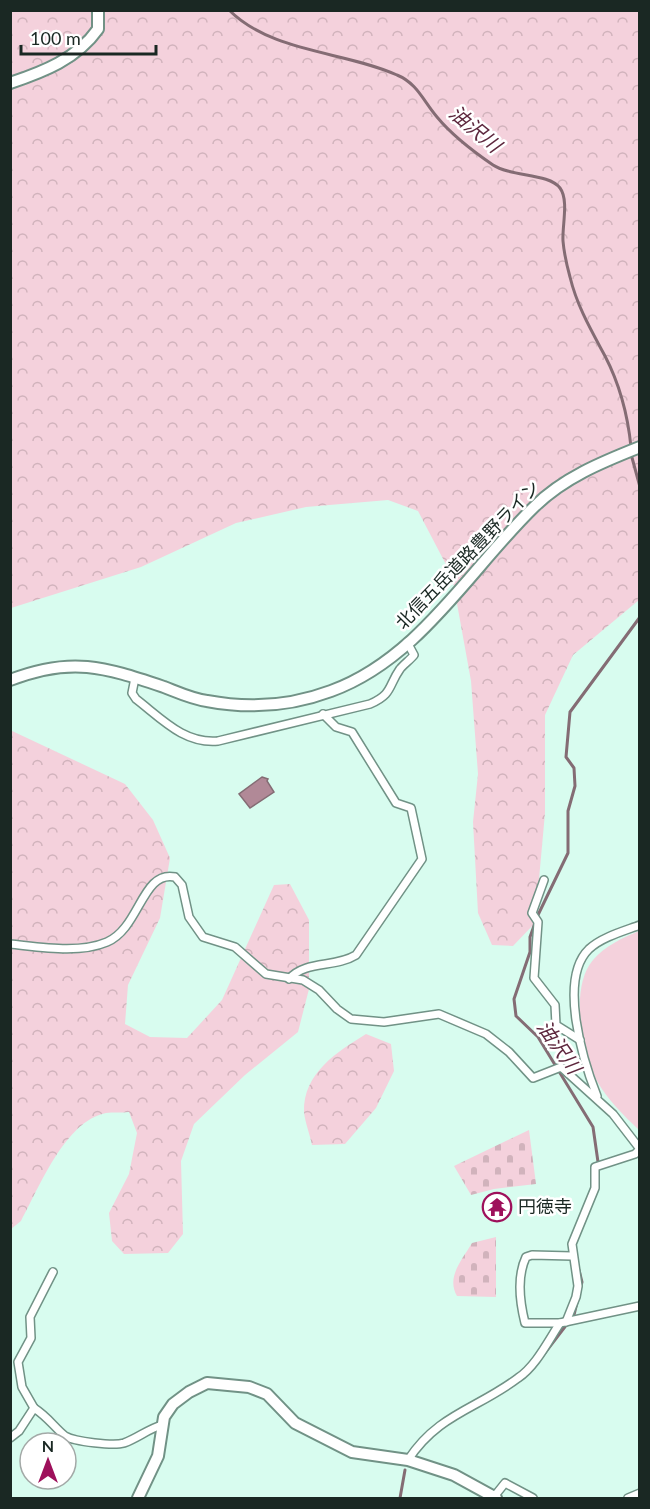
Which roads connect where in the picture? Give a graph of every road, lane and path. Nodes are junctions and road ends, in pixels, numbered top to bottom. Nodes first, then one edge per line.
1 (98, 10) edge
2 (10, 83) edge
3 (639, 447) edge
4 (407, 642) junction
5 (135, 678) junction
6 (10, 680) edge
7 (323, 714) junction
8 (544, 880) dead end
9 (639, 924) edge
10 (10, 944) edge
11 (289, 980) junction
12 (580, 1040) junction
13 (598, 1099) junction
14 (572, 1256) junction
15 (53, 1272) dead end
16 (639, 1306) edge
17 (565, 1322) junction
18 (34, 1408) junction
19 (162, 1425) junction
20 (10, 1438) edge
21 (408, 1460) junction
22 (639, 1493) edge
23 (138, 1498) edge
24 (494, 1498) edge
25 (533, 1498) edge
26 (628, 1498) edge

1 - 2 street
3 - 4 street, 北信五岳道路豊野ライン
4 - 5 street, 北信五岳道路豊野ライン
4 - 7 street
5 - 6 street, 北信五岳道路豊野ライン
5 - 7 street
7 - 11 street
8 - 12 street
9 - 12 street
10 - 11 street
11 - 13 street
12 - 13 street
13 - 14 street
14 - 17 street
14 - 17 street
15 - 18 street
16 - 17 street
17 - 21 street
18 - 19 street
18 - 20 street
19 - 21 street
19 - 23 street
21 - 24 street
22 - 26 street
24 - 25 street

